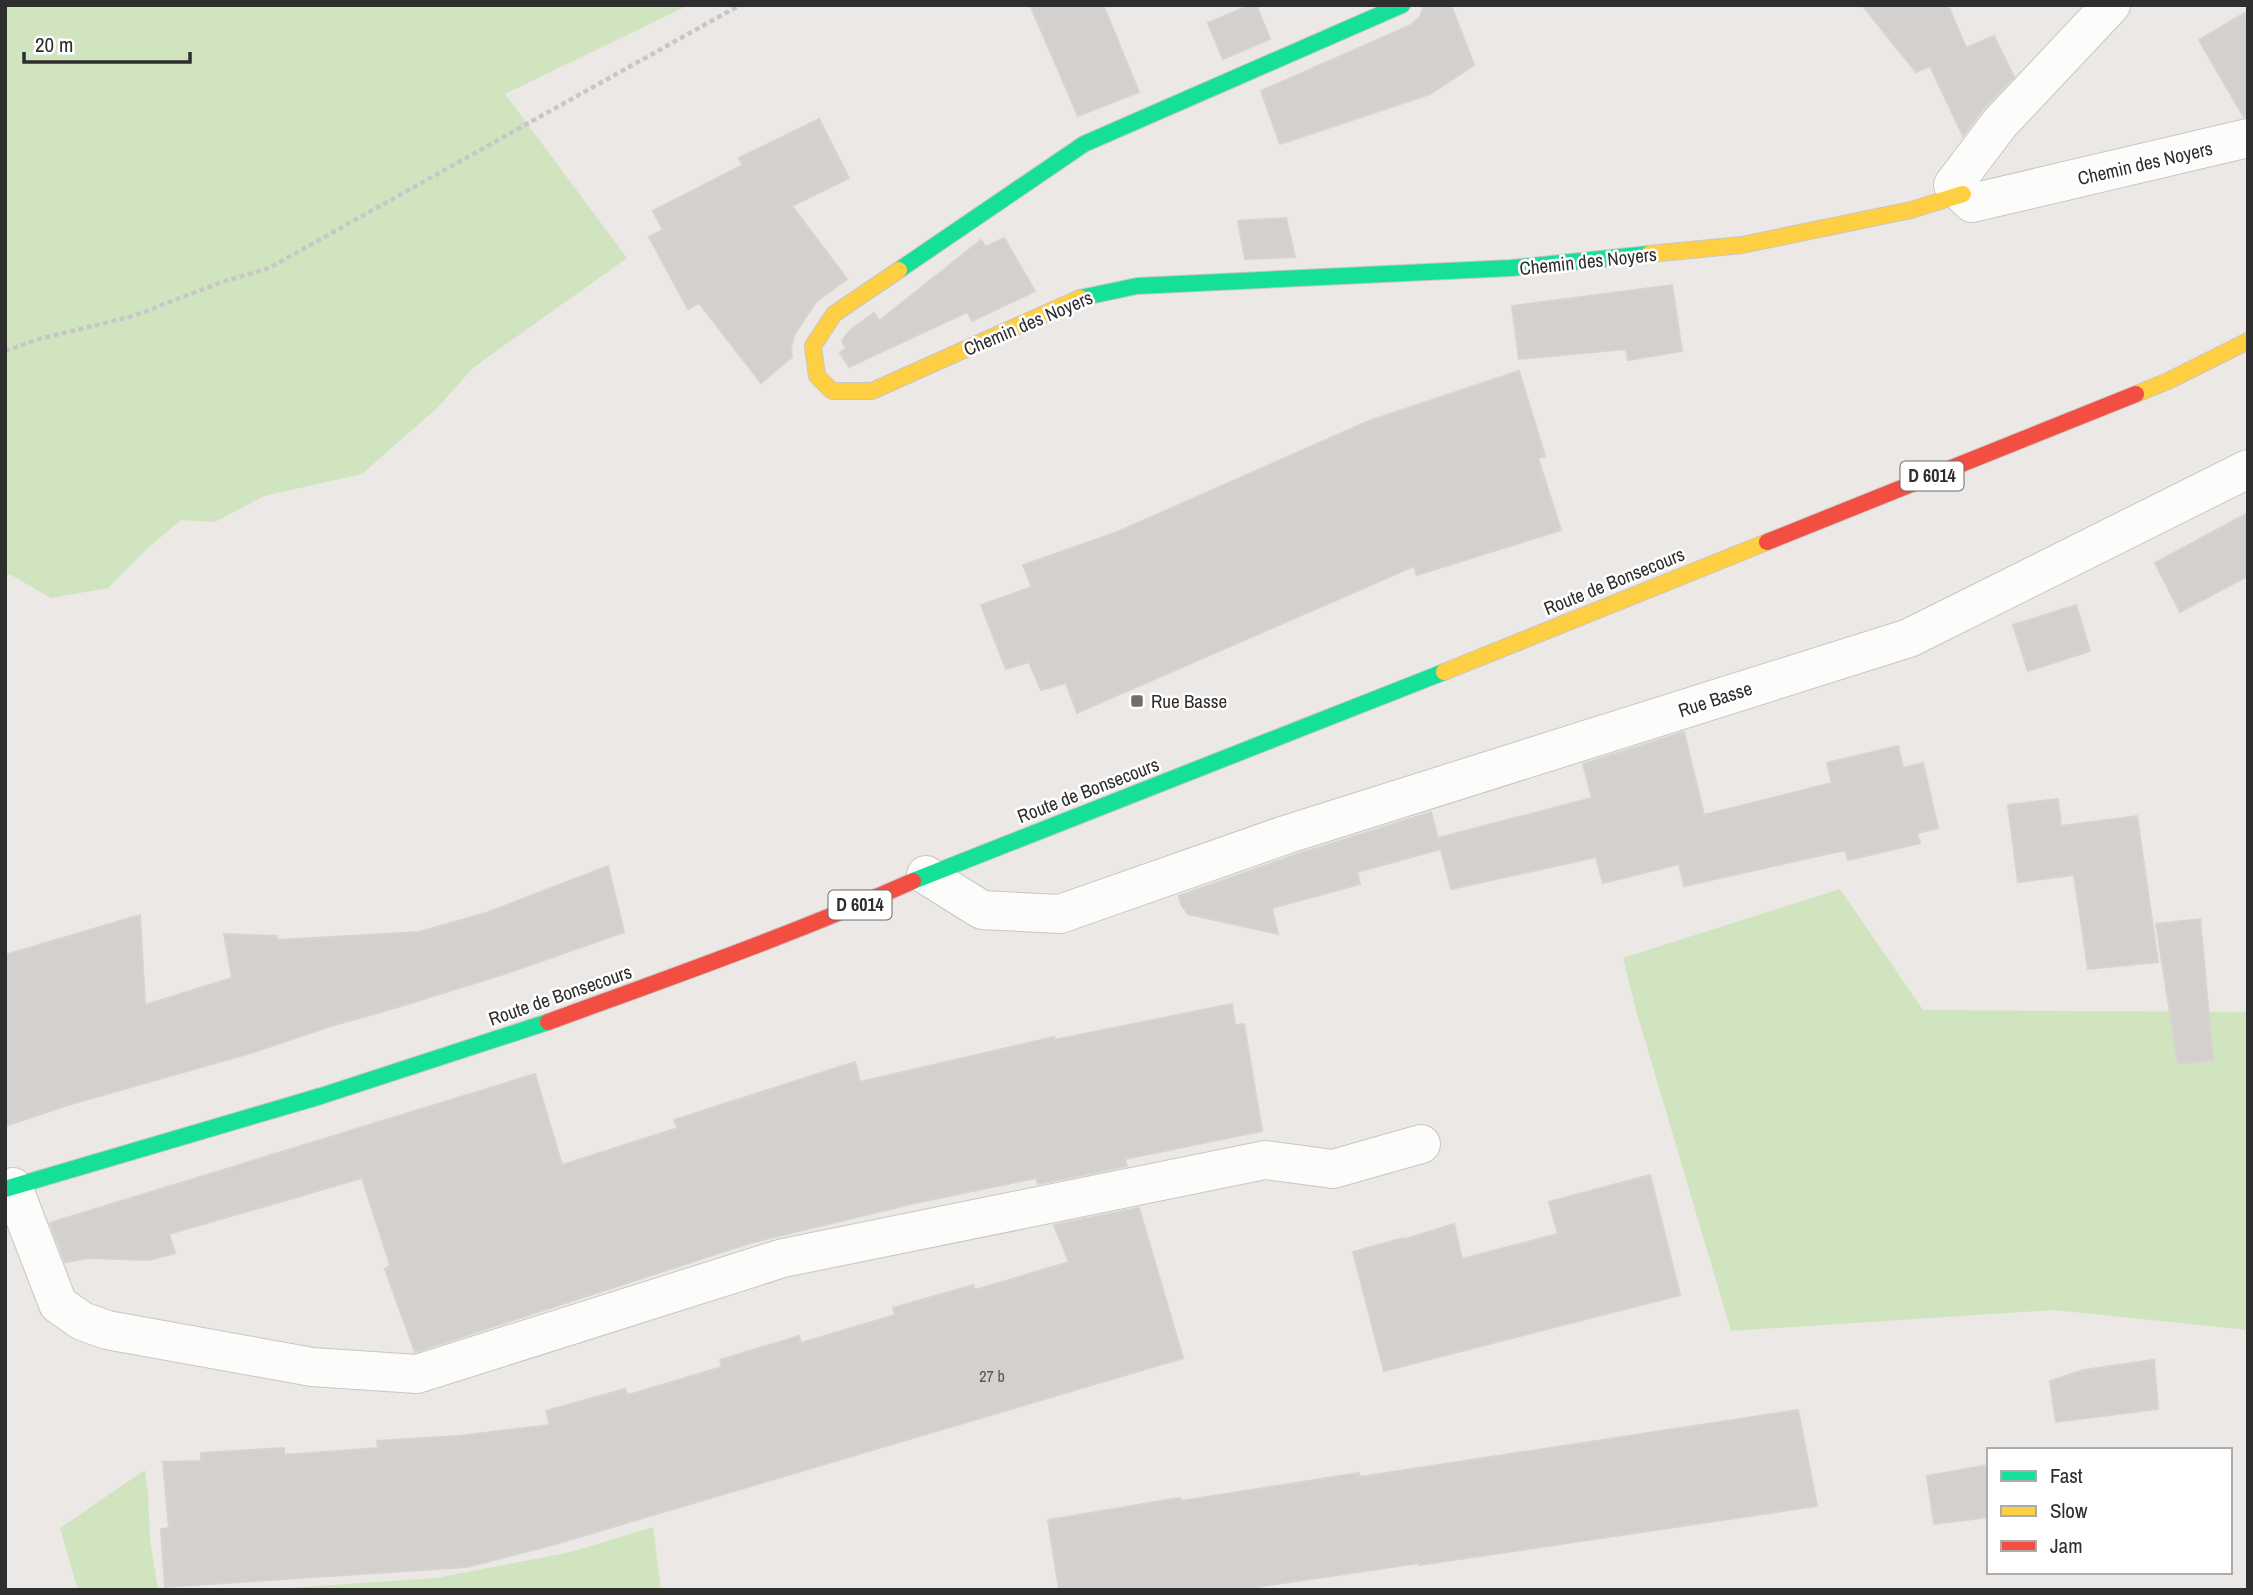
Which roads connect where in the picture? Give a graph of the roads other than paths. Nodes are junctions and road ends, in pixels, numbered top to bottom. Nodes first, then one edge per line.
1 (1402, 5) edge
2 (2111, 5) edge
3 (2248, 138) edge
4 (1963, 194) junction
5 (2248, 341) edge
6 (2248, 469) edge
7 (926, 875) junction
8 (1421, 1144) dead end
9 (9, 1188) edge

1 - 4 main road, Chemin des Noyers
2 - 4 street
3 - 4 street, Chemin des Noyers
5 - 7 main road, Route de Bonsecours / D 6014
6 - 7 street, Rue Basse
7 - 9 main road, Route de Bonsecours / D 6014
8 - 9 street

